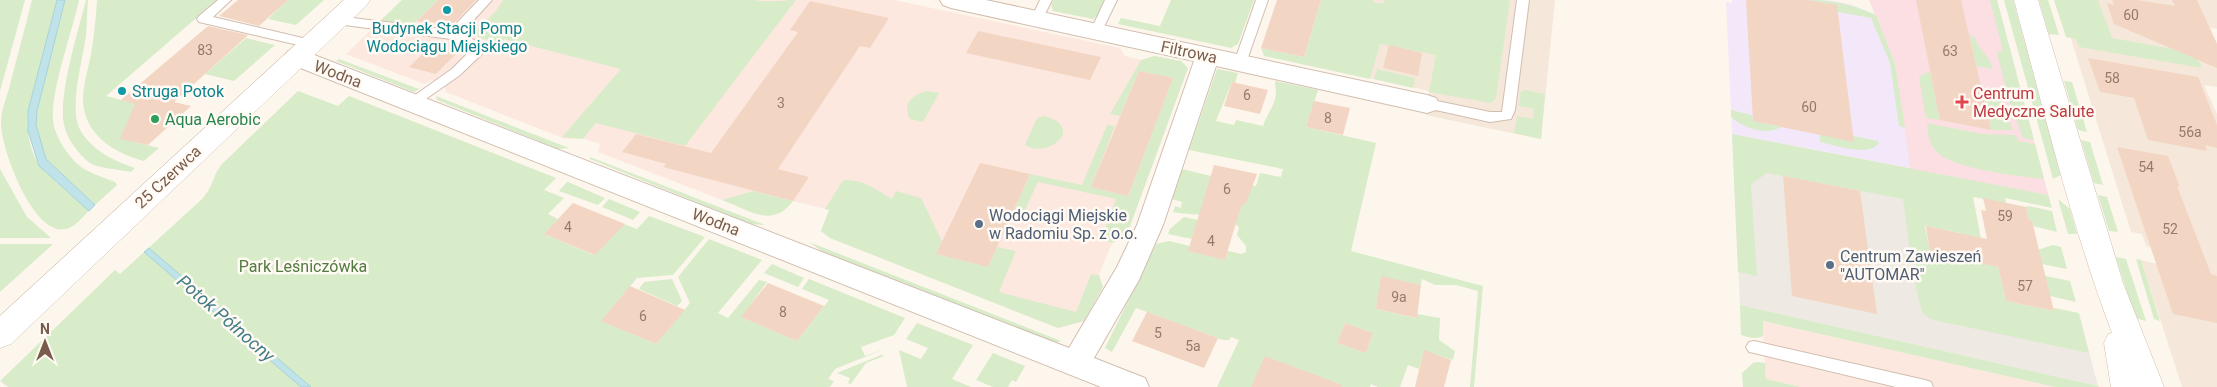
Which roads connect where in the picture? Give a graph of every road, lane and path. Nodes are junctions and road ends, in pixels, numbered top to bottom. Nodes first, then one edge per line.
1 (225, 0) edge
2 (358, 0) edge
3 (486, 0) edge
4 (952, 0) edge
5 (1111, 0) edge
6 (1262, 0) edge
7 (1523, 0) edge
8 (2026, 0) edge
9 (1041, 9) edge
10 (337, 20) junction
11 (1096, 32) junction
12 (453, 35) junction
13 (304, 51) junction
14 (1208, 56) junction
15 (1240, 63) junction
16 (413, 103) junction
17 (1427, 104) joint
18 (0, 334) edge
19 (1754, 348) dead end
20 (1076, 363) junction
21 (2130, 383) edge
22 (1134, 387) edge
23 (1925, 387) edge

1 - 13 lane
2 - 10 street, 25 Czerwca
3 - 12 lane
4 - 9 street, Filtrowa
5 - 11 lane
6 - 15 lane
7 - 17 lane
8 - 21 street
9 - 11 street, Filtrowa
10 - 12 lane
10 - 13 street, 25 Czerwca
11 - 14 street, Filtrowa
12 - 16 lane
13 - 16 street, Wodna
13 - 18 street, 25 Czerwca
14 - 15 street, Filtrowa
14 - 20 street
15 - 17 street, Filtrowa
16 - 20 street, Wodna
19 - 23 lane
20 - 22 street, Wodna

